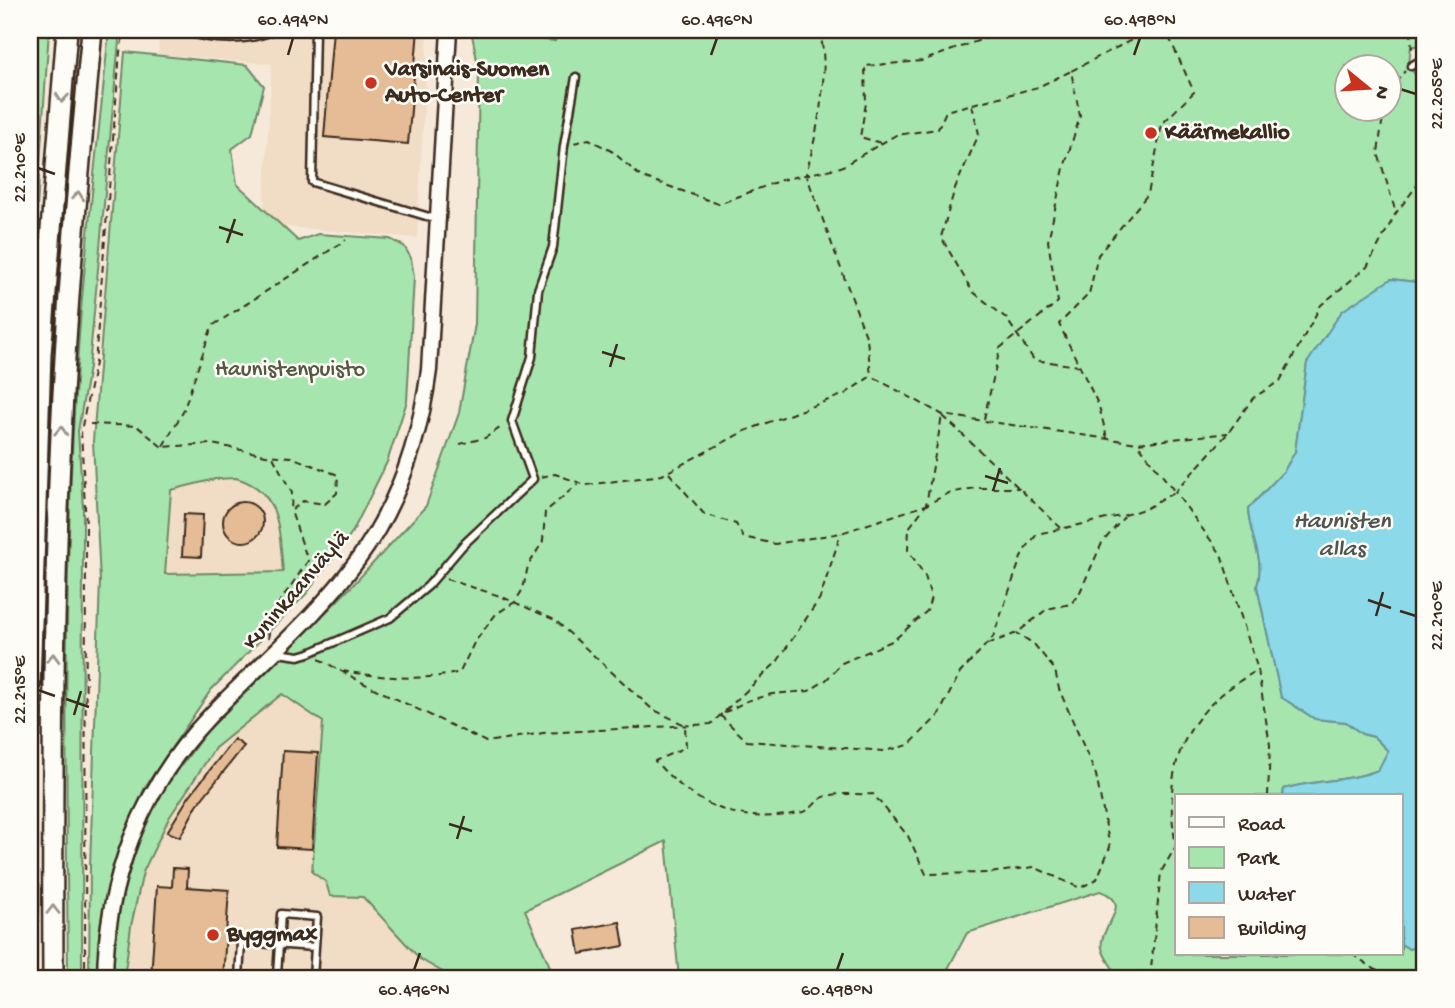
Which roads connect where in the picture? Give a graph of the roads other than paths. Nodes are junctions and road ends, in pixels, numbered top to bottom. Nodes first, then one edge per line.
1 (67, 30) edge
2 (92, 30) edge
3 (183, 30) edge
4 (274, 30) edge
5 (315, 30) edge
6 (449, 30) edge
7 (1425, 58) edge
8 (1410, 66) road end
9 (576, 77) dead end
10 (438, 219) junction
11 (271, 649) junction
12 (30, 684) edge
13 (279, 944) junction
14 (315, 947) junction
15 (277, 975) dead end
16 (53, 978) edge
17 (106, 978) edge
18 (239, 978) edge
19 (313, 978) edge

1 -> 12 highway
16 -> 2 highway
3 - 4 lane
5 - 10 lane
6 - 10 street, Kuninkaanväylä
7 - 8 lane
9 - 11 lane
10 - 11 street, Kuninkaanväylä
11 - 17 street, Kuninkaanväylä
13 - 14 lane
13 - 14 lane
13 - 15 lane
13 - 18 lane
14 - 19 lane

